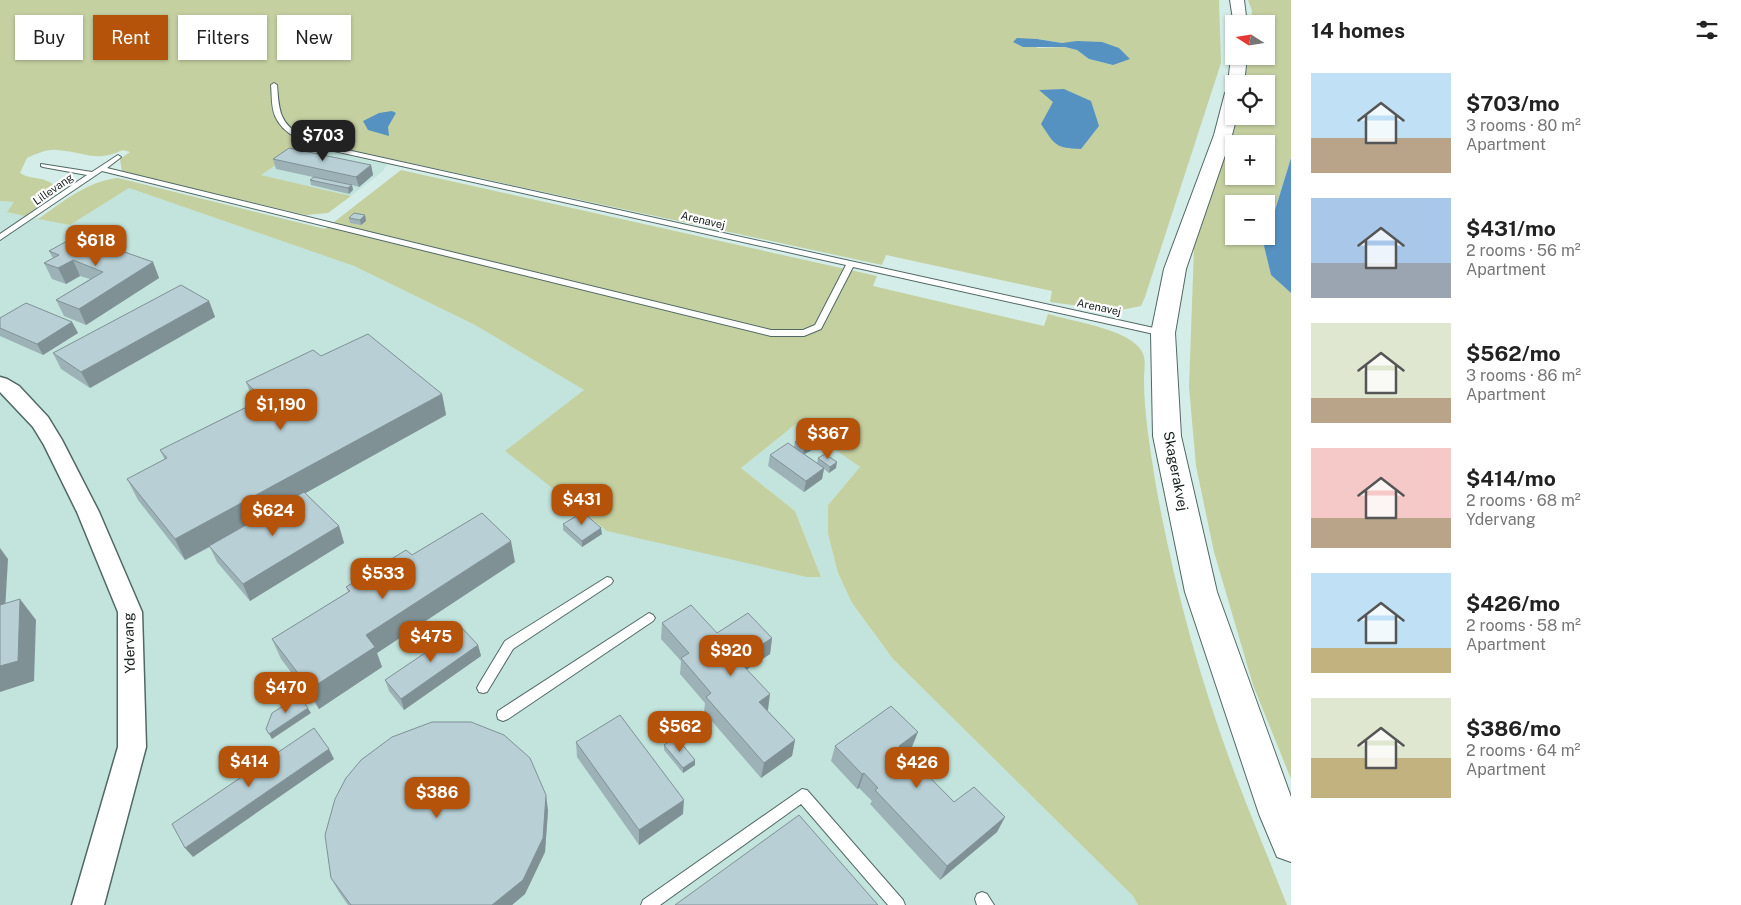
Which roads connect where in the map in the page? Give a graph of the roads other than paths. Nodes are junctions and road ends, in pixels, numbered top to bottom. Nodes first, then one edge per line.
1 (1237, 0) edge
2 (1239, 15) edge
3 (274, 85) dead end
4 (1226, 125) edge
5 (118, 157) dead end
6 (43, 165) dead end
7 (102, 169) junction
8 (94, 174) junction
9 (0, 238) edge
10 (852, 264) junction
11 (1164, 333) junction
12 (0, 383) edge
13 (607, 581) dead end
14 (649, 618) dead end
15 (483, 688) dead end
16 (503, 715) dead end
17 (1291, 842) edge
18 (88, 905) edge
19 (648, 905) edge
20 (898, 905) edge

1 - 2 street
3 - 10 lane, Arenavej
4 - 11 street, Skagerakvej
5 - 7 lane, Lillevang
6 - 8 lane
7 - 8 lane, Lillevang
7 - 10 lane
8 - 9 lane, Lillevang
10 - 11 lane, Arenavej
11 - 17 street, Skagerakvej
12 - 18 street, Ydervang
13 - 15 lane
14 - 16 lane
19 - 20 lane

